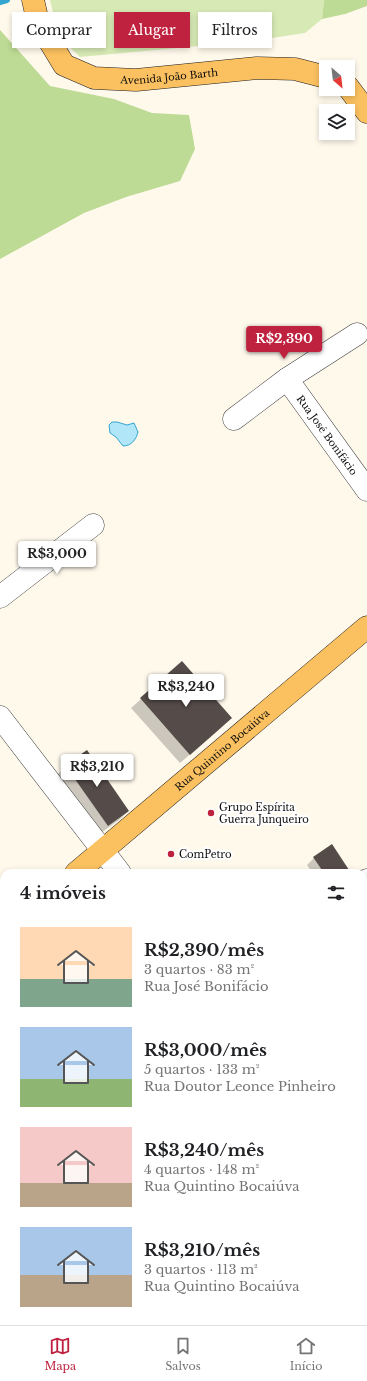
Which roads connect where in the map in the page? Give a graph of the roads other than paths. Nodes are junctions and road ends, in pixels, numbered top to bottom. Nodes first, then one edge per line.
1 (33, 0) edge
2 (319, 75) edge
3 (355, 96) edge
4 (367, 112) edge
5 (357, 334) dead end
6 (287, 379) junction
7 (234, 419) dead end
8 (367, 490) edge
9 (93, 525) dead end
10 (0, 598) edge
11 (367, 627) edge
12 (0, 718) edge
13 (104, 850) junction
14 (81, 869) edge
15 (117, 869) edge

1 - 2 main road, Avenida João Barth
3 - 4 main road
5 - 6 street
6 - 7 street
6 - 8 street, Rua José Bonifácio
9 - 10 street
11 - 13 main road, Rua Quintino Bocaiúva
12 - 13 street
13 - 14 main road, Rua Quintino Bocaiúva
13 - 15 street

